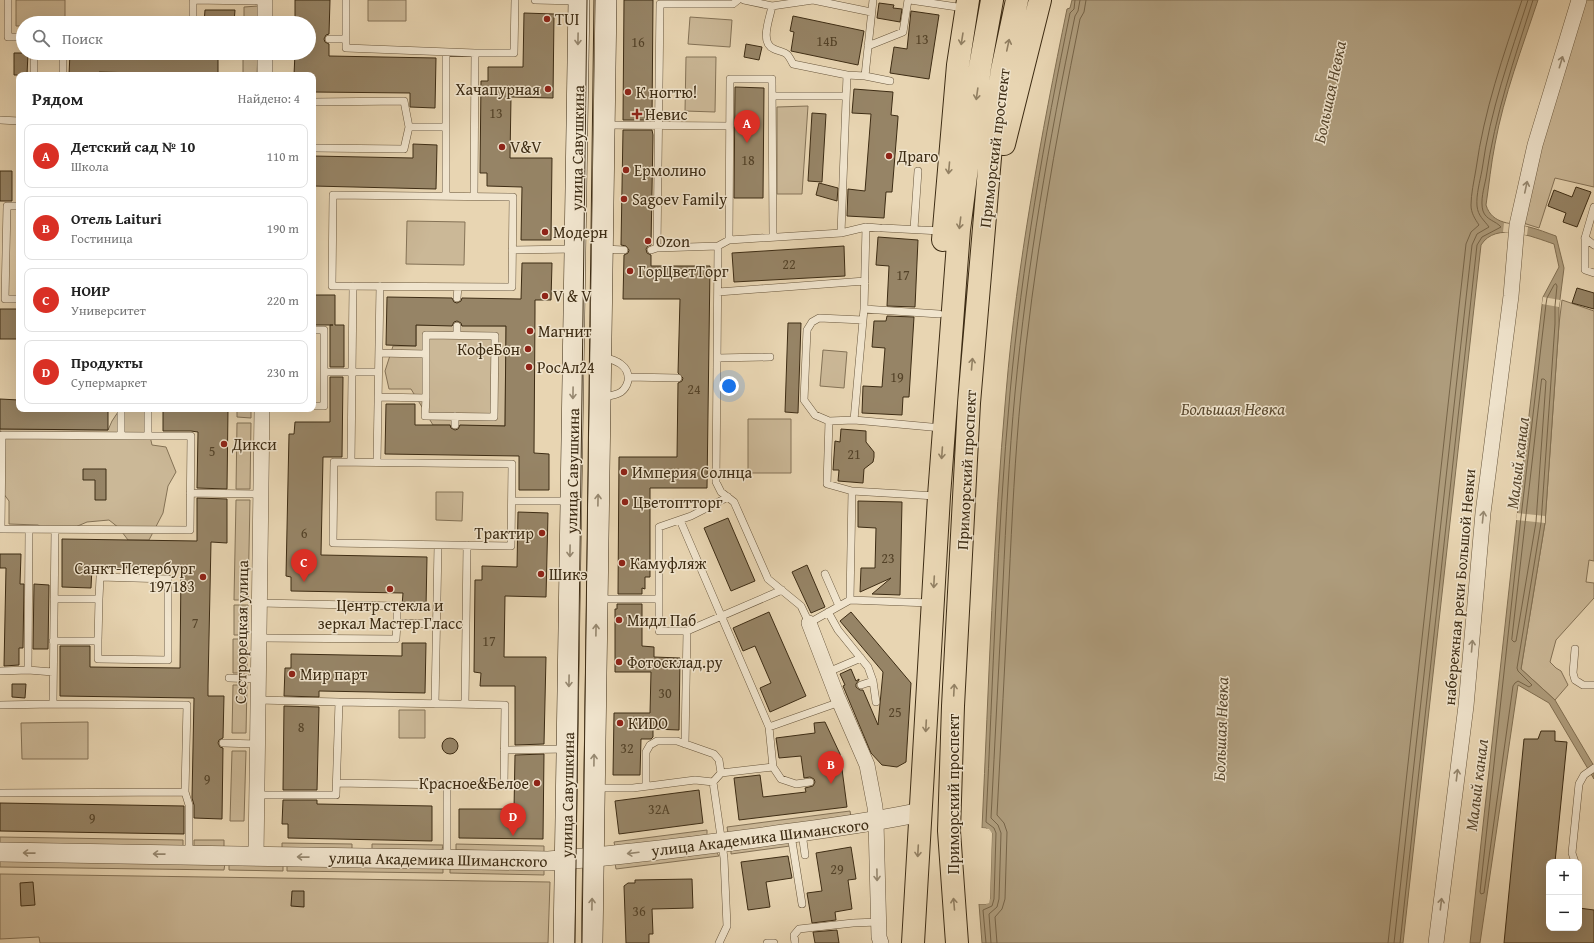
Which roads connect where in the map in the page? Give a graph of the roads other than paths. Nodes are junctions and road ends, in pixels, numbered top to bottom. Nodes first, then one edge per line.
1 (8, 0) edge
2 (193, 0) edge
3 (346, 0) edge
4 (515, 0) edge
5 (535, 0) edge
6 (606, 0) edge
7 (738, 0) edge
8 (744, 0) edge
9 (873, 0) edge
10 (909, 0) edge
11 (992, 0) edge
12 (1017, 0) edge
13 (1040, 0) edge
14 (1579, 0) edge
15 (265, 1) edge
16 (579, 1) edge
17 (968, 4) edge
18 (772, 6) junction
19 (871, 12) junction
20 (193, 16) edge
21 (265, 16) edge
22 (16, 37) edge
23 (329, 39) dead end
24 (346, 39) junction
25 (868, 46) junction
26 (446, 52) junction
27 (475, 53) junction
28 (34, 60) edge
29 (63, 60) edge
30 (265, 60) edge
31 (34, 72) edge
32 (63, 72) edge
33 (265, 72) edge
34 (847, 75) junction
35 (865, 76) junction
36 (890, 81) dead end
37 (772, 96) junction
38 (846, 96) junction
39 (316, 102) edge
40 (0, 120) edge
41 (16, 121) edge
42 (604, 125) junction
43 (658, 126) junction
44 (730, 126) junction
45 (446, 127) junction
46 (409, 128) junction
47 (316, 148) edge
48 (918, 171) dead end
49 (446, 196) junction
50 (474, 196) junction
51 (16, 206) edge
52 (1594, 207) edge
53 (984, 222) junction
54 (866, 228) junction
55 (914, 229) junction
56 (944, 231) junction
57 (841, 233) junction
58 (774, 237) junction
59 (1585, 238) junction
60 (729, 240) junction
61 (1594, 245) edge
62 (718, 246) junction
63 (575, 249) junction
64 (602, 249) junction
65 (512, 250) junction
66 (624, 250) dead end
67 (1594, 273) edge
68 (865, 281) junction
69 (353, 286) junction
70 (380, 286) junction
71 (458, 287) junction
72 (718, 292) junction
73 (457, 298) dead end
74 (16, 299) edge
75 (864, 309) junction
76 (939, 314) junction
77 (863, 320) junction
78 (457, 326) dead end
79 (316, 330) edge
80 (457, 335) junction
81 (379, 353) junction
82 (426, 354) junction
83 (600, 357) junction
84 (770, 357) dead end
85 (718, 358) junction
86 (324, 372) junction
87 (351, 372) junction
88 (378, 372) junction
89 (947, 372) junction
90 (628, 377) junction
91 (678, 378) dead end
92 (709, 378) dead end
93 (717, 378) junction
94 (378, 397) junction
95 (426, 398) junction
96 (600, 398) junction
97 (316, 406) edge
98 (121, 412) edge
99 (148, 412) edge
100 (262, 412) edge
101 (455, 416) junction
102 (854, 420) junction
103 (829, 421) junction
104 (455, 425) dead end
105 (944, 428) junction
106 (121, 436) junction
107 (148, 436) junction
108 (455, 455) dead end
109 (351, 462) junction
110 (377, 462) junction
111 (454, 464) junction
112 (852, 491) junction
113 (190, 493) junction
114 (262, 494) junction
115 (938, 496) junction
116 (728, 497) junction
117 (512, 501) junction
118 (571, 501) junction
119 (680, 520) junction
120 (29, 530) junction
121 (55, 530) junction
122 (438, 545) junction
123 (468, 545) junction
124 (825, 574) dead end
125 (782, 590) junction
126 (54, 599) junction
127 (99, 599) junction
128 (659, 599) junction
129 (597, 600) junction
130 (850, 600) junction
131 (260, 603) junction
132 (933, 604) junction
133 (839, 606) junction
134 (828, 612) junction
135 (721, 617) junction
136 (809, 622) junction
137 (397, 623) junction
138 (437, 624) junction
139 (687, 631) junction
140 (259, 638) junction
141 (53, 641) junction
142 (98, 641) junction
143 (1575, 649) dead end
144 (861, 658) junction
145 (129, 659) junction
146 (129, 667) dead end
147 (28, 670) junction
148 (0, 671) edge
149 (53, 672) junction
150 (828, 672) junction
151 (229, 678) dead end
152 (259, 679) junction
153 (873, 681) junction
154 (861, 685) dead end
155 (1594, 685) edge
156 (840, 697) junction
157 (258, 700) junction
158 (339, 702) junction
159 (876, 702) dead end
160 (53, 704) junction
161 (435, 704) junction
162 (465, 704) junction
163 (0, 705) edge
164 (768, 727) junction
165 (223, 743) dead end
166 (258, 744) junction
167 (685, 744) junction
168 (568, 749) junction
169 (504, 750) junction
170 (773, 767) junction
171 (1594, 768) edge
172 (721, 773) junction
173 (713, 782) junction
174 (810, 782) dead end
175 (337, 783) junction
176 (447, 785) junction
177 (646, 786) junction
178 (594, 788) junction
179 (185, 792) junction
180 (0, 793) edge
181 (257, 795) junction
182 (920, 812) junction
183 (876, 822) junction
184 (796, 832) junction
185 (721, 842) junction
186 (0, 852) edge
187 (189, 855) junction
188 (805, 855) dead end
189 (256, 856) junction
190 (593, 858) junction
191 (1574, 859) edge
192 (447, 860) junction
193 (566, 860) junction
194 (802, 904) dead end
195 (878, 922) junction
196 (564, 943) edge
197 (592, 943) edge
198 (719, 943) edge
199 (767, 943) edge
200 (774, 943) edge
201 (795, 943) edge
202 (881, 943) edge
203 (913, 943) edge
204 (957, 943) edge
205 (1436, 943) edge

1 - 22 lane
2 - 15 lane
2 - 20 lane
3 - 24 lane
4 - 27 lane
5 - 16 lane
6 - 42 main road, улица Савушкина
7 - 43 lane
8 - 18 lane
9 - 19 lane
10 - 17 lane
10 - 25 lane
11 -> 89 main road, Приморский проспект
53 -> 12 main road, Приморский проспект
13 - 53 main road
205 -> 14 street, набережная реки Большой Невки
15 - 21 street
16 -> 63 main road, улица Савушкина
17 -> 56 main road
18 - 19 lane
18 - 34 lane
19 - 25 lane
23 - 24 lane
24 - 26 lane
25 - 35 lane
26 - 27 lane
26 - 45 lane
27 - 50 lane
28 - 31 lane
29 - 32 lane
30 - 33 street
34 - 35 lane
34 - 38 lane
35 - 36 lane
37 - 38 lane
37 - 44 lane
37 - 58 lane
38 - 57 lane
39 - 46 lane
40 - 41 lane
42 - 43 lane
42 - 64 main road, улица Савушкина
43 - 44 lane
43 - 62 lane
44 - 60 lane
45 - 46 lane
45 - 49 lane
46 - 47 lane
48 - 55 lane
49 - 50 lane
49 - 69 lane
50 - 65 lane
51 - 74 lane
52 - 59 lane
204 -> 53 main road, Приморский проспект
54 - 55 lane
54 - 57 lane
54 - 68 lane
55 - 56 lane
56 - 76 main road
57 - 58 lane
58 - 60 lane
59 - 61 lane
59 - 67 lane
60 - 62 lane
62 - 72 lane
63 - 65 lane
63 -> 118 main road, улица Савушкина
64 - 66 lane
64 - 83 main road, улица Савушкина
65 - 71 lane
68 - 72 lane
68 - 75 lane
69 - 70 lane
69 - 87 lane
70 - 71 lane
70 - 81 lane
71 - 73 lane
72 - 85 lane
75 - 76 lane
75 - 77 lane
76 - 89 main road
77 - 102 lane
77 - 103 lane
78 - 80 lane
79 - 86 lane
80 - 82 lane
80 - 101 lane
81 - 82 lane
81 - 88 lane
82 - 95 lane
83 - 90 lane
83 - 96 main road, улица Савушкина
84 - 85 lane
85 - 93 lane
86 - 87 lane
86 - 97 lane
87 - 88 lane
87 - 109 lane
88 - 94 lane
89 - 105 main road, Приморский проспект
90 - 91 lane
90 - 96 lane
92 - 93 lane
93 - 116 lane
94 - 95 lane
94 - 110 lane
95 - 101 lane
129 -> 96 main road, улица Савушкина
98 - 106 lane
99 - 107 lane
100 - 114 street, Сестрорецкая улица
101 - 104 lane
102 - 103 lane
102 - 105 lane
103 - 112 lane
105 -> 115 main road, Приморский проспект
106 - 107 lane
106 - 120 lane
107 - 113 lane
108 - 111 lane
109 - 110 lane
109 - 122 lane
110 - 111 lane
111 - 117 lane
112 - 115 lane
112 - 130 lane
113 - 114 lane
113 - 121 lane
114 - 131 street, Сестрорецкая улица
115 -> 132 main road, Приморский проспект
116 - 119 lane
116 - 125 lane
117 - 118 lane
117 - 123 lane
118 -> 168 main road, улица Савушкина
119 - 128 lane
119 - 135 lane
120 - 121 lane
120 - 147 lane
121 - 126 lane
122 - 123 lane
122 - 138 lane
123 - 162 lane
124 - 133 lane
125 - 135 lane
125 - 136 lane
126 - 127 lane
126 - 141 lane
127 - 142 lane
127 - 145 lane
128 - 129 lane
128 - 139 lane
178 -> 129 main road, улица Савушкина
130 - 132 lane
130 - 133 lane
131 - 137 lane
131 - 140 street, Сестрорецкая улица
132 -> 182 main road, Приморский проспект
133 - 134 lane
134 - 136 lane
134 - 144 lane
135 - 139 lane
135 - 164 lane
136 - 150 street
137 - 138 lane
137 - 140 lane
138 - 161 lane
139 - 167 lane
140 - 152 street, Сестрорецкая улица
141 - 142 lane
141 - 149 lane
142 - 145 lane
143 - 155 lane
144 - 150 lane
144 - 153 lane
145 - 146 lane
147 - 148 lane
147 - 149 lane
149 - 160 lane
150 - 156 street
151 - 152 lane
152 - 157 street, Сестрорецкая улица
153 - 154 lane
153 - 159 lane
156 - 164 lane
156 - 183 street
157 - 158 lane
157 - 166 street, Сестрорецкая улица
158 - 161 lane
158 - 175 lane
160 - 163 lane
160 - 179 lane
161 - 162 lane
162 - 169 lane
164 - 170 lane
165 - 166 lane
166 - 181 street, Сестрорецкая улица
167 - 172 lane
167 - 177 lane
168 - 169 lane
168 - 193 main road, улица Савушкина
169 - 176 lane
170 - 172 lane
170 - 174 lane
171 - 191 lane
172 - 173 lane
173 - 177 lane
173 - 185 lane
175 - 176 lane
175 - 181 lane
176 - 192 lane
177 - 178 lane
178 - 190 main road, улица Савушкина
179 - 180 lane
179 - 187 lane
181 - 189 street, Сестрорецкая улица
182 - 183 street, улица Академика Шиманского
182 -> 203 main road, Приморский проспект
183 - 184 street, улица Академика Шиманского
183 -> 195 street
184 - 185 street, улица Академика Шиманского
184 - 188 lane
184 - 194 lane
185 -> 190 street, улица Академика Шиманского
185 - 198 lane
187 -> 186 street, улица Академика Шиманского
187 - 189 street, улица Академика Шиманского
192 -> 189 street, улица Академика Шиманского
190 - 193 street, улица Академика Шиманского
197 -> 190 main road, улица Савушкина
192 - 193 street, улица Академика Шиманского
193 - 196 main road, улица Савушкина
195 - 201 lane
195 - 202 street
199 - 200 lane

